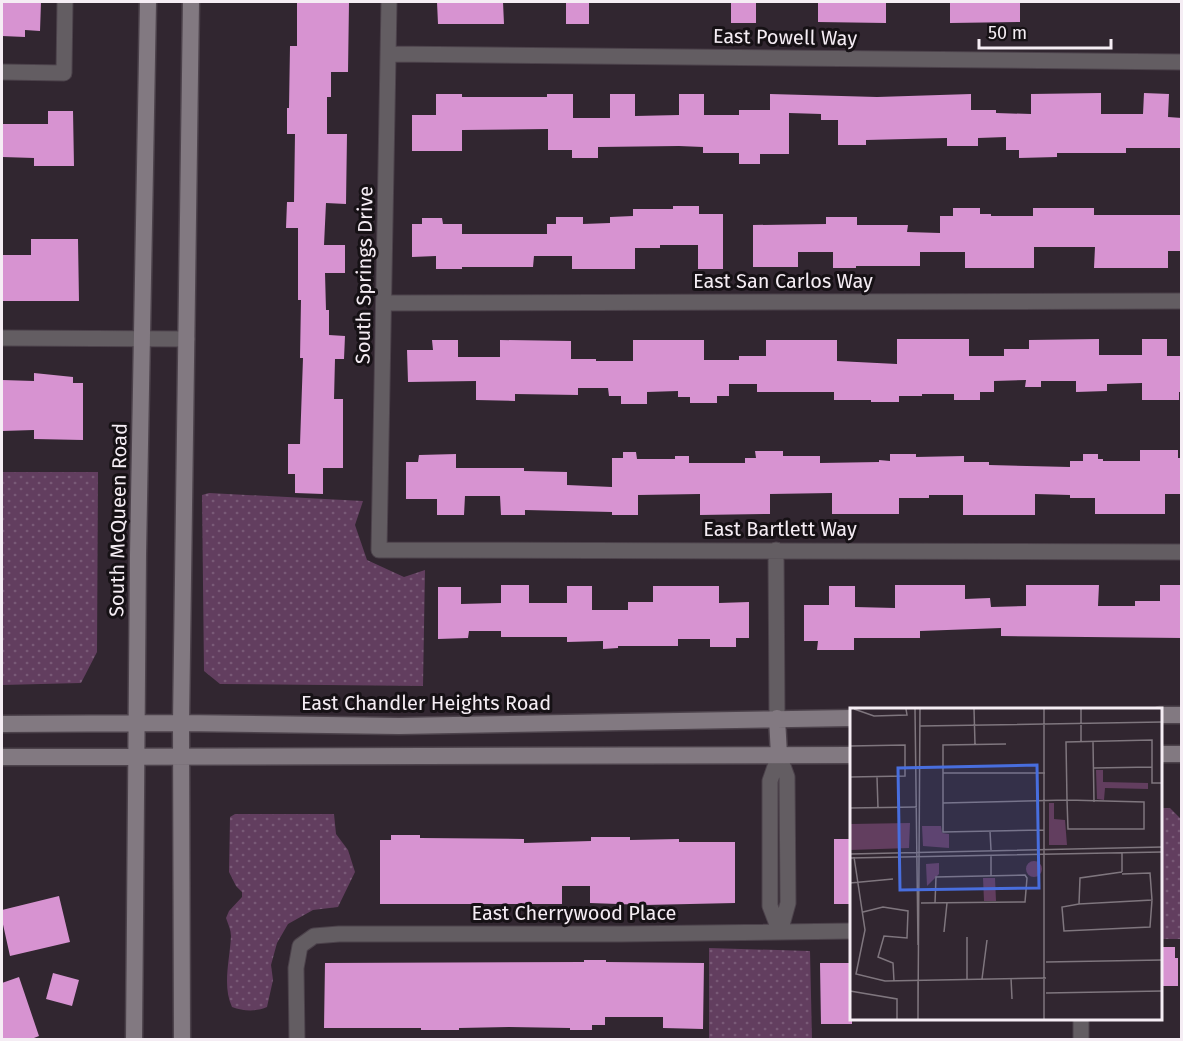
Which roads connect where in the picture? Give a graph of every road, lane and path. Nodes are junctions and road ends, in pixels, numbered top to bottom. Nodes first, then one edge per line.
1 (65, 2) edge
2 (148, 2) edge
3 (191, 2) edge
4 (389, 2) edge
5 (388, 54) junction
6 (1182, 62) edge
7 (2, 72) edge
8 (1182, 301) edge
9 (384, 303) junction
10 (2, 338) edge
11 (142, 338) junction
12 (187, 339) junction
13 (379, 550) joint
14 (776, 550) junction
15 (1182, 552) edge
16 (1182, 714) edge
17 (1162, 715) edge
18 (777, 718) junction
19 (850, 718) edge
20 (2, 723) edge
21 (137, 723) junction
22 (181, 723) junction
23 (1162, 754) edge
24 (1182, 754) edge
25 (850, 755) edge
26 (778, 756) junction
27 (2, 757) edge
28 (137, 757) junction
29 (181, 757) junction
30 (770, 845) junction
31 (787, 845) junction
32 (780, 932) junction
33 (850, 932) edge
34 (1081, 1020) edge
35 (134, 1040) edge
36 (182, 1040) edge
37 (297, 1040) edge
38 (1081, 1040) edge

1 - 7 street
2 - 11 main road, South McQueen Road
3 - 12 main road
4 - 5 street, South Springs Drive
5 - 6 street, East Powell Way
5 - 9 street, South Springs Drive
8 - 9 street, East San Carlos Way
9 - 13 street, South Springs Drive
10 - 11 street
11 - 12 street
11 - 21 main road, South McQueen Road
12 - 22 main road
13 - 14 street, East Bartlett Way
14 - 15 street, East Bartlett Way
14 - 18 street
16 - 17 main road
18 - 19 main road, East Chandler Heights Road
18 - 22 main road, East Chandler Heights Road
18 - 26 main road
20 - 21 main road, East Chandler Heights Road
21 - 22 main road, East Chandler Heights Road
21 - 28 main road, South McQueen Road
22 - 29 main road
23 - 24 main road
25 - 26 main road
26 - 29 main road
26 - 30 street
26 - 31 street
27 - 28 main road
28 - 29 main road
28 - 35 main road, South McQueen Road
29 - 36 main road
30 - 31 street
30 - 32 street
31 - 32 street
32 - 33 street, East Cherrywood Place
32 - 37 street, East Cherrywood Place
34 - 38 street

